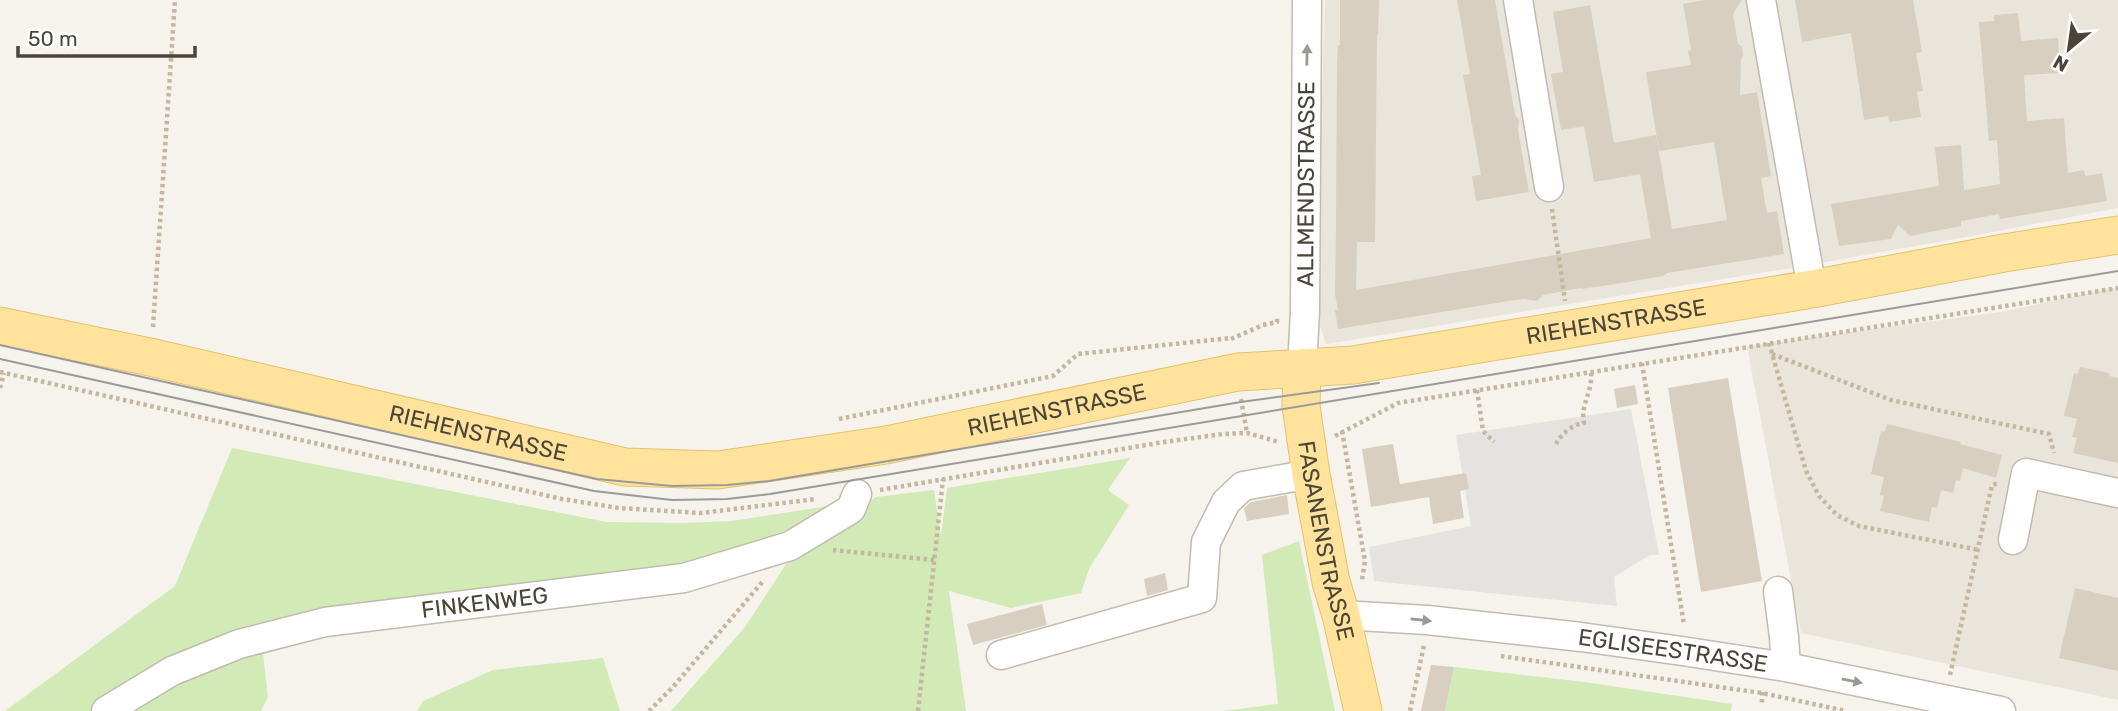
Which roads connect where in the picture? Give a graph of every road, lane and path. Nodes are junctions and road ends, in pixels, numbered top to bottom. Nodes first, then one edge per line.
1 (175, 0) edge
2 (1307, 0) edge
3 (1518, 0) edge
4 (1761, 0) edge
5 (1549, 187) joint
6 (2118, 235) edge
7 (2118, 288) edge
8 (1812, 289) junction
9 (1566, 303) dead end
10 (1278, 312) dead end
11 (0, 326) edge
12 (152, 337) dead end
13 (1769, 342) junction
14 (1772, 354) junction
15 (1234, 355) junction
16 (1642, 363) junction
17 (1302, 368) junction
18 (1591, 371) junction
19 (2, 373) edge
20 (0, 387) edge
21 (1477, 390) junction
22 (828, 421) dead end
23 (1247, 433) junction
24 (1280, 442) dead end
25 (1494, 442) dead end
26 (1556, 444) dead end
27 (2026, 473) junction
28 (1311, 474) junction
29 (943, 479) junction
30 (2060, 481) junction
31 (857, 494) junction
32 (2118, 494) edge
33 (2013, 540) dead end
34 (790, 546) junction
35 (1979, 550) junction
36 (934, 560) junction
37 (1778, 591) dead end
38 (1347, 615) junction
39 (1425, 633) junction
40 (1437, 648) dead end
41 (1682, 651) junction
42 (1001, 655) dead end
43 (1491, 655) dead end
44 (1786, 667) junction
45 (1945, 700) junction
46 (106, 711) edge
47 (649, 711) edge
48 (918, 711) edge
49 (1363, 711) edge
50 (1410, 711) edge
51 (1846, 711) edge
52 (2001, 711) edge

1 - 12 path
17 -> 2 street, ALLMENDSTRASSE
3 - 5 street
4 - 8 street
5 - 9 path
6 - 8 main road, RIEHENSTRASSE
7 - 13 path
8 - 17 main road, RIEHENSTRASSE
10 - 15 path
11 - 15 main road, RIEHENSTRASSE
13 - 14 path
13 - 16 path
14 - 30 path
14 - 35 path
15 - 17 main road, RIEHENSTRASSE
15 - 22 path
15 - 23 path
16 - 18 path
16 - 41 path
17 - 28 main road, FASANENSTRASSE
18 - 21 path
18 - 26 path
19 - 20 path
19 - 31 path
21 - 25 path
21 - 38 path
23 - 24 path
23 - 29 path
27 - 30 street
27 - 33 street
27 - 35 path
28 - 38 main road, FASANENSTRASSE
28 - 42 street
29 - 31 path
29 - 36 path
30 - 32 street
31 - 34 street, FINKENWEG
34 - 36 path
34 - 46 street, FINKENWEG
34 - 47 path
35 - 45 path
36 - 48 path
37 - 44 street
38 -> 39 street, EGLISEESTRASSE
38 - 49 main road, FASANENSTRASSE
39 - 40 path
39 - 41 street, EGLISEESTRASSE
39 - 50 path
41 - 44 street, EGLISEESTRASSE
43 - 51 path
44 -> 45 street, EGLISEESTRASSE
45 - 52 street, EGLISEESTRASSE

